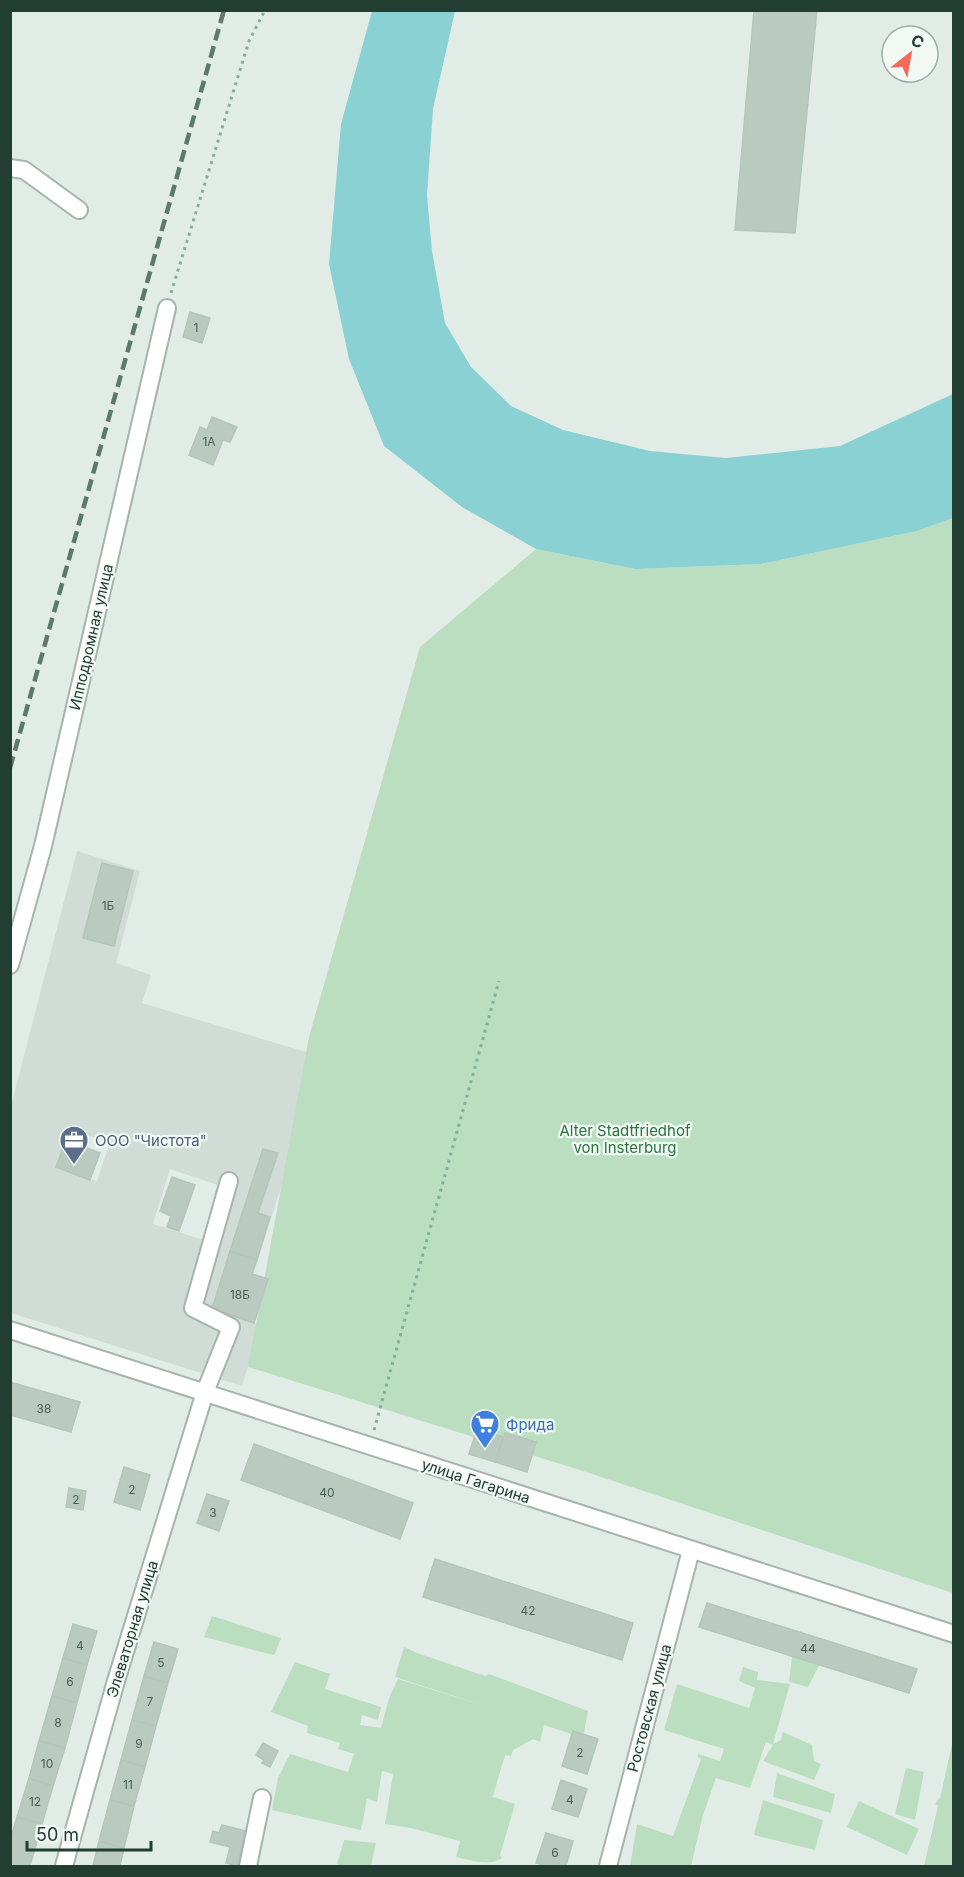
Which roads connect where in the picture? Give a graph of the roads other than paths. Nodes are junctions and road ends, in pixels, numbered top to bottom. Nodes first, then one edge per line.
1 (10, 168) edge
2 (79, 210) dead end
3 (167, 308) road end
4 (10, 965) edge
5 (229, 1181) dead end
6 (10, 1330) edge
7 (205, 1392) junction
8 (691, 1550) junction
9 (948, 1632) edge
10 (954, 1645) edge
11 (262, 1798) dead end
12 (64, 1866) edge
13 (248, 1866) edge
14 (608, 1866) edge

1 - 2 street
3 - 4 street, Ипподромная улица
5 - 7 street, Элеваторная улица
6 - 7 street, улица Гагарина
7 - 8 street, улица Гагарина
7 - 12 street, Элеваторная улица
8 - 9 street, улица Гагарина
8 - 14 street, Ростовская улица
9 - 10 street, улица Гагарина
11 - 13 street

